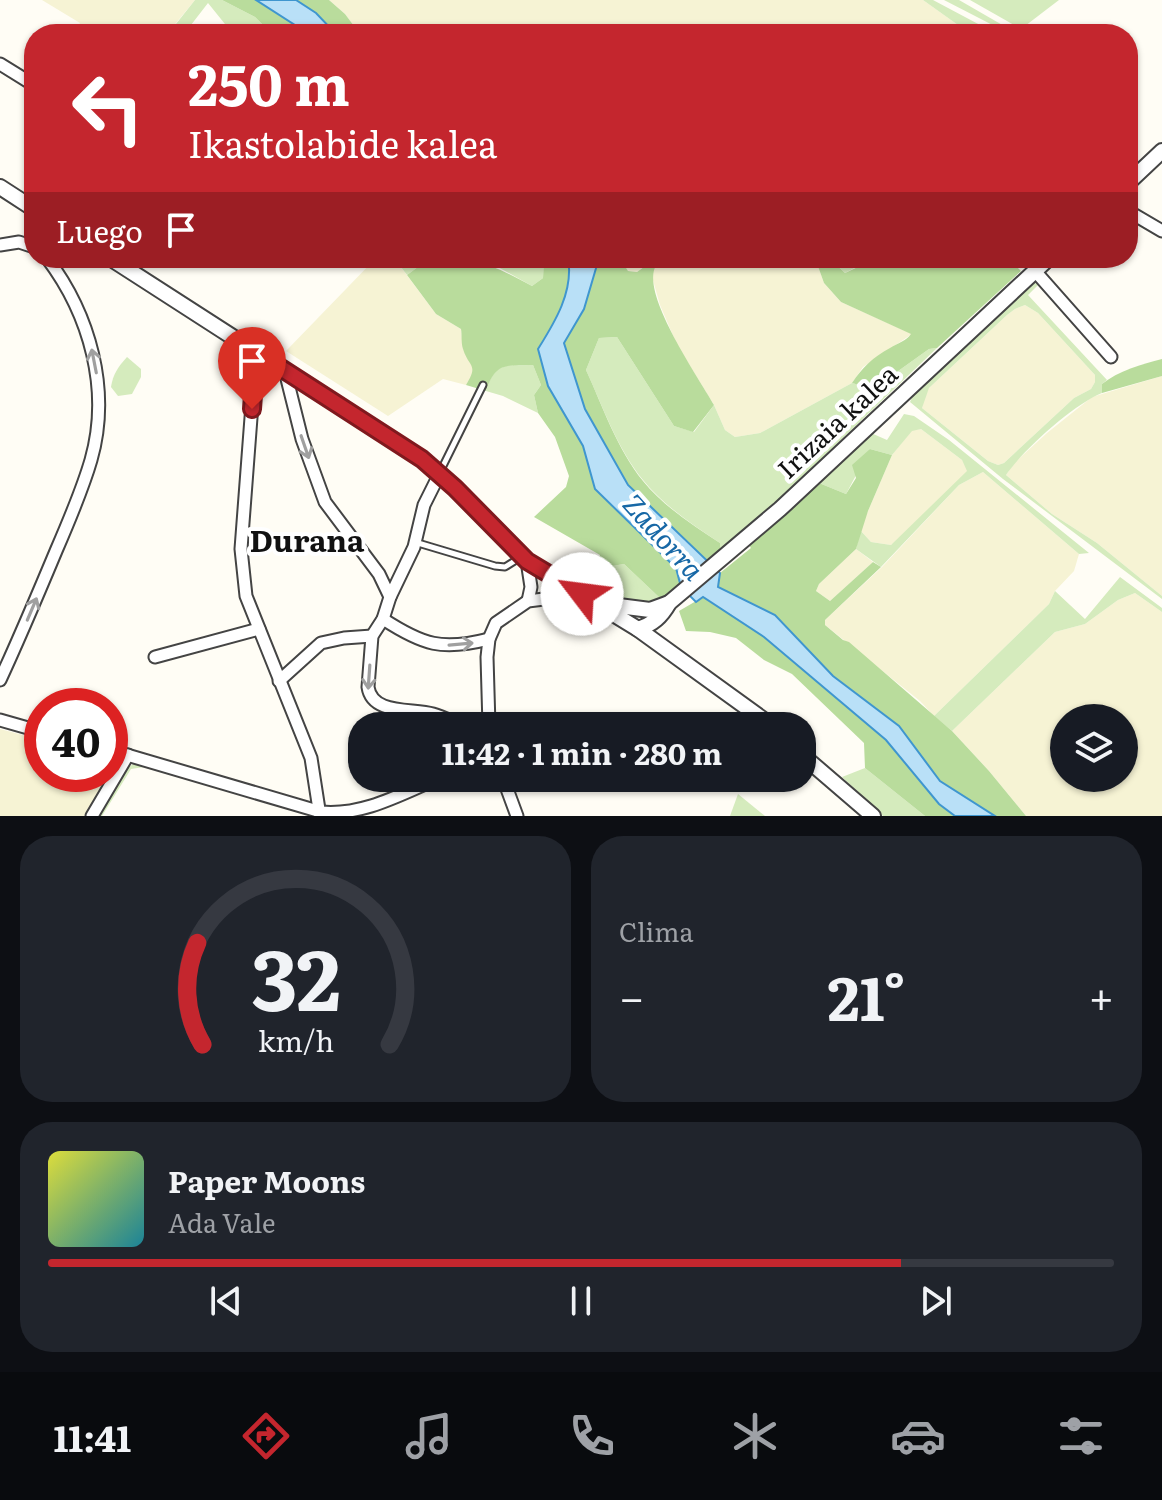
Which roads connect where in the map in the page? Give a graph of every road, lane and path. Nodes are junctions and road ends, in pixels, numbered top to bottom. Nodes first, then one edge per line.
1 (0, 64) edge
2 (24, 79) edge
3 (1162, 151) edge
4 (1138, 174) edge
5 (0, 187) edge
6 (24, 203) edge
7 (1138, 217) edge
8 (1162, 231) edge
9 (24, 244) edge
10 (0, 245) edge
11 (53, 268) edge
12 (126, 268) edge
13 (1038, 268) edge
14 (1035, 271) junction
15 (256, 352) junction
16 (1111, 357) dead end
17 (285, 371) junction
18 (483, 385) dead end
19 (440, 473) junction
20 (416, 542) junction
21 (524, 559) junction
22 (566, 586) junction
23 (390, 597) junction
24 (528, 601) junction
25 (597, 603) junction
26 (654, 615) junction
27 (383, 619) junction
28 (259, 629) junction
29 (638, 629) junction
30 (372, 636) junction
31 (489, 639) junction
32 (666, 648) junction
33 (155, 657) dead end
34 (0, 680) edge
35 (279, 681) junction
36 (420, 712) edge
37 (489, 712) edge
38 (753, 712) edge
39 (0, 720) edge
40 (24, 727) edge
41 (128, 755) edge
42 (816, 767) edge
43 (106, 792) edge
44 (404, 792) edge
45 (508, 792) edge
46 (320, 814) edge
47 (92, 816) edge
48 (517, 816) edge
49 (873, 816) edge

1 - 2 street
3 - 4 street
5 - 6 street
7 - 8 street
9 - 10 street
34 -> 11 street
12 - 15 street
13 - 14 street, Irizaia kalea
14 - 16 street
14 - 26 street, Irizaia kalea
15 - 17 street
15 - 28 street
17 - 19 street
17 -> 23 street
18 - 19 lane
19 - 20 street
19 - 21 street
20 - 21 lane
20 - 23 street
21 - 22 street
21 - 24 street
22 - 24 street
22 - 25 street
23 - 27 street
24 - 31 street
25 - 26 street
25 - 29 street
26 - 29 street, Irizaia kalea
26 - 32 street
27 - 30 street
27 -> 31 street
28 - 33 street
28 - 35 street
29 - 32 street
30 - 35 street
30 -> 36 street
31 - 37 street
32 - 38 street
35 - 46 street
39 - 40 street
41 - 46 street
42 - 49 street
43 - 47 street
44 - 46 street
45 - 48 street

